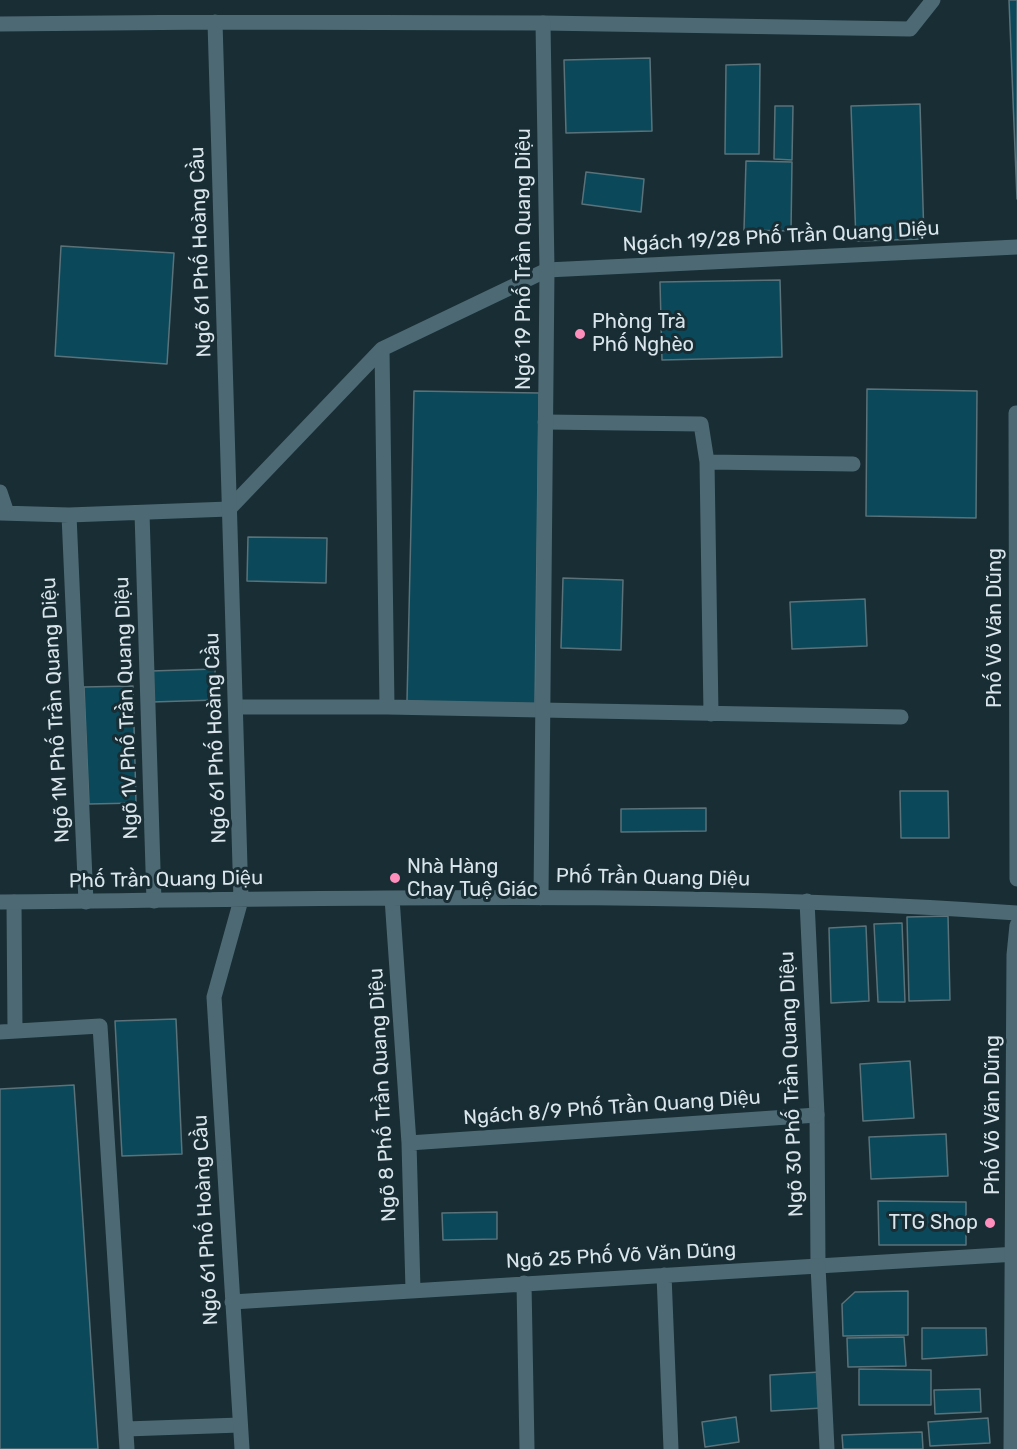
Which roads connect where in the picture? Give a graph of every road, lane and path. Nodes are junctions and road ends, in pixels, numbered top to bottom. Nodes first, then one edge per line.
1 (933, 0) edge
2 (215, 22) junction
3 (543, 23) junction
4 (0, 24) edge
5 (1017, 247) edge
6 (547, 270) junction
7 (382, 349) junction
8 (1016, 413) edge
9 (545, 422) junction
10 (707, 462) junction
11 (853, 464) dead end
12 (0, 492) edge
13 (230, 509) junction
14 (4, 513) edge
15 (142, 513) junction
16 (69, 515) junction
17 (1016, 632) edge
18 (237, 707) junction
19 (387, 707) junction
20 (543, 711) junction
21 (711, 714) junction
22 (901, 717) dead end
23 (1017, 879) edge
24 (392, 898) junction
25 (541, 898) junction
26 (241, 900) junction
27 (154, 901) junction
28 (807, 901) junction
29 (7, 902) edge
30 (86, 902) junction
31 (1017, 913) edge
32 (1017, 925) edge
33 (7, 1032) edge
34 (817, 1115) junction
35 (409, 1143) junction
36 (1015, 1255) edge
37 (818, 1266) junction
38 (664, 1275) junction
39 (524, 1283) junction
40 (413, 1290) junction
41 (232, 1302) junction
42 (240, 1425) junction
43 (126, 1429) junction
44 (127, 1449) edge
45 (242, 1449) edge
46 (527, 1449) edge
47 (671, 1449) edge
48 (827, 1449) edge
49 (1011, 1449) edge

1 - 3 street
2 - 3 street
2 - 4 street
2 - 13 street, Ngõ 61 Phố Hoàng Cầu
3 - 6 street, Ngõ 19 Phố Trần Quang Diệu
5 - 6 street, Ngách 19/28 Phố Trần Quang Diệu
6 - 7 street
6 - 9 street, Ngõ 19 Phố Trần Quang Diệu
7 - 13 street
7 - 19 street
8 - 17 street, Phố Võ Văn Dũng
9 - 10 street
9 - 20 street, Ngõ 19 Phố Trần Quang Diệu
10 - 11 street
10 - 21 street
12 - 14 street
13 - 15 street
13 - 18 street, Ngõ 61 Phố Hoàng Cầu
14 - 16 street
15 - 16 street
15 - 27 street, Ngõ 1V Phố Trần Quang Diệu
16 - 30 street, Ngõ 1M Phố Trần Quang Diệu
17 - 23 street, Phố Võ Văn Dũng
18 - 19 street
18 - 26 street, Ngõ 61 Phố Hoàng Cầu
19 - 20 street
20 - 21 street
20 - 25 street, Ngõ 19 Phố Trần Quang Diệu
21 - 22 street
24 - 25 street, Phố Trần Quang Diệu
24 - 26 street, Phố Trần Quang Diệu
24 - 35 street, Ngõ 8 Phố Trần Quang Diệu
25 - 28 street, Phố Trần Quang Diệu
26 - 27 street, Phố Trần Quang Diệu
26 - 41 street, Ngõ 61 Phố Hoàng Cầu
27 - 30 street, Phố Trần Quang Diệu
28 - 31 street, Phố Trần Quang Diệu
28 - 34 street, Ngõ 30 Phố Trần Quang Diệu
29 - 30 street, Phố Trần Quang Diệu
29 - 33 street
32 - 36 street, Phố Võ Văn Dũng
33 - 43 street
34 - 35 street, Ngách 8/9 Phố Trần Quang Diệu
34 - 37 street, Ngõ 30 Phố Trần Quang Diệu
35 - 40 street, Ngõ 8 Phố Trần Quang Diệu
36 - 37 street, Ngõ 25 Phố Võ Văn Dũng
36 - 49 street, Phố Võ Văn Dũng
37 - 38 street, Ngõ 25 Phố Võ Văn Dũng
37 - 48 street, Ngõ 30 Phố Trần Quang Diệu
38 - 39 street, Ngõ 25 Phố Võ Văn Dũng
38 - 47 street
39 - 40 street, Ngõ 25 Phố Võ Văn Dũng
39 - 46 street
40 - 41 street, Ngõ 25 Phố Võ Văn Dũng
41 - 42 street, Ngõ 61 Phố Hoàng Cầu
42 - 43 street
42 - 45 street, Ngõ 61 Phố Hoàng Cầu
43 - 44 street

